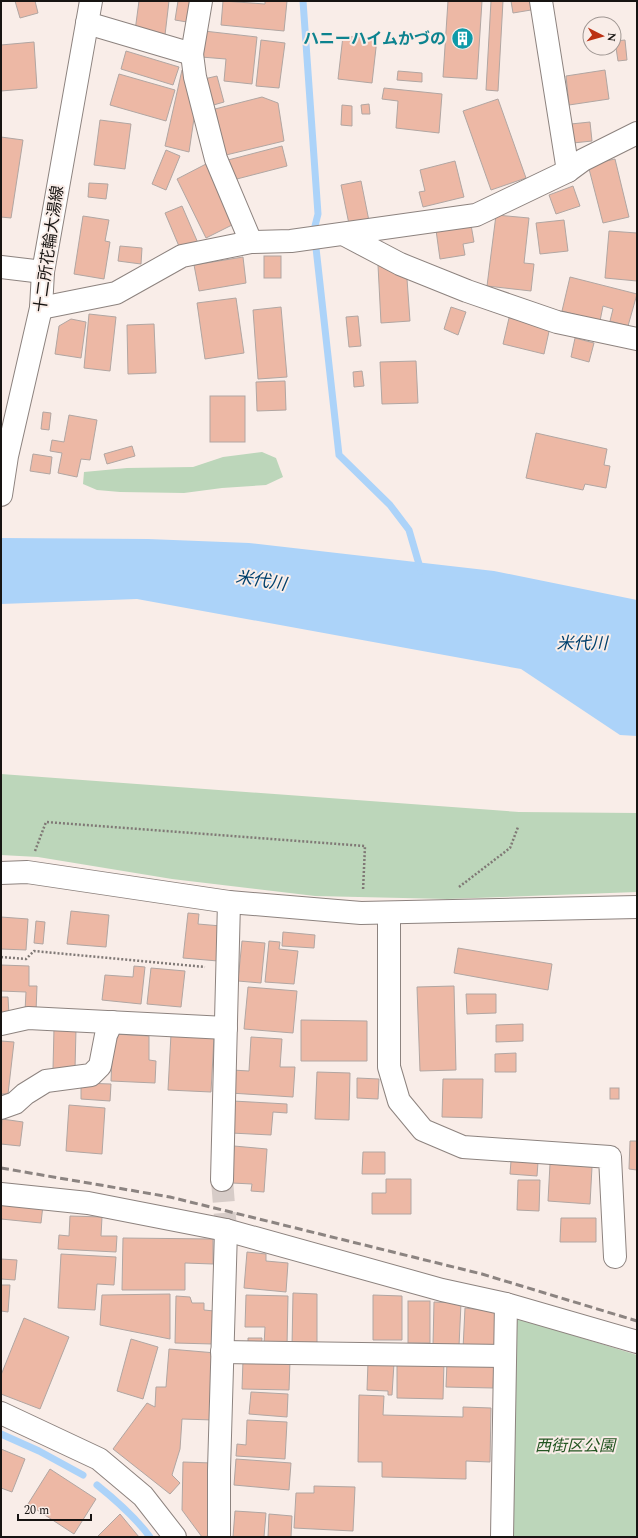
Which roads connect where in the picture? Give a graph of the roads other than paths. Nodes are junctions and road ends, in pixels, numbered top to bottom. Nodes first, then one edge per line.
1 (91, 1) edge
2 (201, 1) edge
3 (541, 1) edge
4 (87, 23) junction
5 (192, 54) junction
6 (637, 133) edge
7 (568, 171) junction
8 (343, 234) junction
9 (251, 242) junction
10 (1, 267) edge
11 (43, 272) junction
12 (41, 308) junction
13 (637, 339) edge
14 (4, 456) edge
15 (1, 495) edge
16 (1, 873) edge
17 (229, 902) junction
18 (637, 907) edge
19 (389, 912) junction
20 (112, 1022) junction
21 (1, 1024) edge
22 (226, 1028) junction
23 (1, 1108) edge
24 (222, 1180) tunnel mouth
25 (1, 1194) edge
26 (226, 1230) junction
27 (615, 1257) dead end
28 (506, 1304) junction
29 (637, 1342) edge
30 (222, 1352) junction
31 (505, 1356) junction
32 (1, 1413) edge
33 (175, 1537) edge
34 (219, 1537) edge
35 (502, 1537) edge

1 - 4 street, 十二所花輪大湯線
2 - 5 street
3 - 7 street
4 - 5 street
4 - 11 street, 十二所花輪大湯線
5 - 9 street
6 - 7 street
7 - 8 street
8 - 9 street
8 - 13 street
9 - 12 street
10 - 11 street
11 - 12 street, 十二所花輪大湯線
12 - 14 street, 十二所花輪大湯線
14 - 15 street, 十二所花輪大湯線
16 - 17 street
17 - 19 street
17 - 22 street
18 - 19 street
19 - 27 street
20 - 21 street
20 - 22 street
20 - 23 street
22 - 24 street
25 - 26 street
26 - 28 street
26 - 30 street
28 - 29 street
28 - 31 street
30 - 31 street
30 - 34 street
31 - 35 street
32 - 33 street

